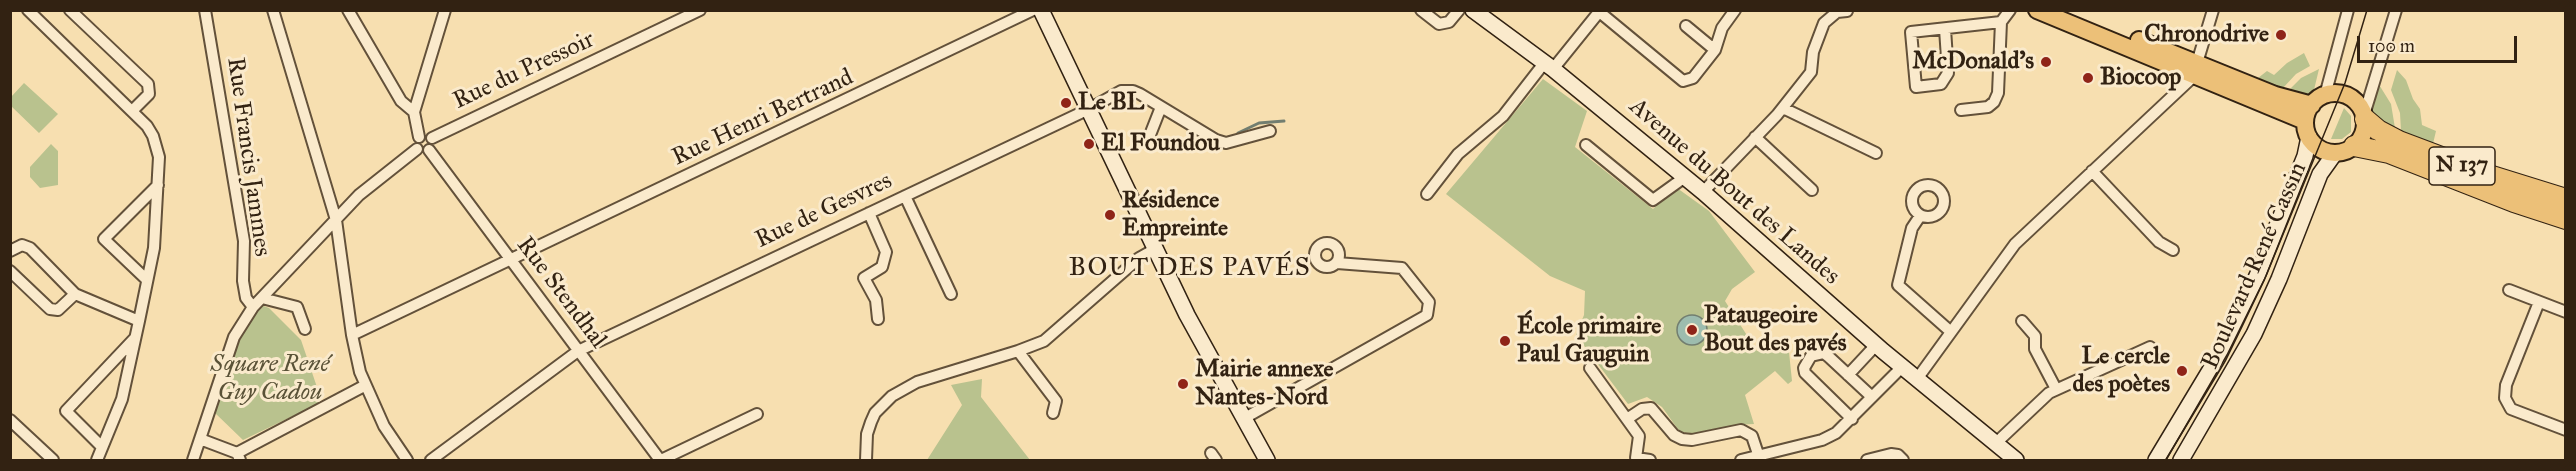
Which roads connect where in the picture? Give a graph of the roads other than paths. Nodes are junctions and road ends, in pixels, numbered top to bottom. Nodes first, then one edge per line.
1 (28, 10) edge
2 (70, 10) edge
3 (205, 10) edge
4 (273, 10) edge
5 (348, 10) edge
6 (445, 10) edge
7 (700, 10) edge
8 (1033, 10) edge
9 (1041, 10) edge
10 (1421, 10) edge
11 (1459, 10) edge
12 (1473, 10) edge
13 (1735, 10) edge
14 (2010, 10) edge
15 (2037, 10) edge
16 (2065, 10) edge
17 (2213, 10) edge
18 (2348, 10) edge
19 (2396, 10) edge
20 (1598, 11) edge
21 (1847, 11) edge
22 (2001, 22) junction
23 (1686, 26) dead end
24 (1945, 29) junction
25 (1715, 50) junction
26 (1549, 65) junction
27 (2196, 69) junction
28 (2327, 94) junction
29 (2312, 105) junction
30 (1161, 107) junction
31 (1783, 108) junction
32 (1089, 109) junction
33 (1961, 110) dead end
34 (132, 111) junction
35 (414, 112) junction
36 (2364, 117) junction
37 (2307, 129) junction
38 (1270, 131) dead end
39 (1150, 135) dead end
40 (419, 137) junction
41 (432, 138) junction
42 (1755, 138) junction
43 (1586, 145) dead end
44 (2354, 146) junction
45 (417, 148) junction
46 (429, 150) junction
47 (1876, 153) dead end
48 (2335, 153) junction
49 (2092, 171) junction
50 (1685, 177) junction
51 (158, 185) junction
52 (1812, 190) dead end
53 (1703, 192) junction
54 (1427, 194) dead end
55 (905, 196) junction
56 (2565, 199) edge
57 (868, 213) junction
58 (1920, 216) dead end
59 (2565, 219) edge
60 (336, 220) junction
61 (1155, 249) junction
62 (2173, 250) dead end
63 (10, 251) edge
64 (510, 260) junction
65 (1337, 263) dead end
66 (10, 271) edge
67 (147, 280) junction
68 (2509, 290) dead end
69 (75, 294) junction
70 (951, 294) dead end
71 (262, 298) junction
72 (2539, 302) junction
73 (254, 307) junction
74 (2565, 312) edge
75 (878, 319) dead end
76 (139, 321) junction
77 (2022, 321) dead end
78 (305, 329) dead end
79 (1951, 332) junction
80 (352, 335) junction
81 (135, 338) junction
82 (1876, 345) junction
83 (2150, 347) dead end
84 (578, 351) junction
85 (1018, 351) junction
86 (1902, 367) junction
87 (1590, 368) dead end
88 (1848, 375) junction
89 (1917, 379) junction
90 (364, 386) junction
91 (2056, 389) junction
92 (1872, 398) junction
93 (1053, 413) dead end
94 (757, 414) dead end
95 (1243, 419) junction
96 (1627, 419) junction
97 (1852, 419) junction
98 (10, 420) edge
99 (2565, 430) edge
100 (200, 439) junction
101 (1996, 443) junction
102 (102, 447) junction
103 (239, 457) edge
104 (1758, 457) junction
105 (53, 460) edge
106 (96, 460) edge
107 (193, 460) edge
108 (407, 460) edge
109 (431, 460) edge
110 (660, 460) edge
111 (866, 460) edge
112 (1267, 460) edge
113 (1650, 460) edge
114 (1741, 460) edge
115 (1867, 460) edge
116 (1903, 460) edge
117 (2016, 460) edge
118 (2156, 460) edge
119 (2181, 460) edge

1 - 34 street
2 - 34 street
3 - 73 street, Rue Francis Jammes
4 - 60 street
5 - 35 street
6 - 35 street
7 - 41 street, Rue du Pressoir
8 - 64 street, Rue Henri Bertrand
9 - 32 street
10 - 11 street
12 - 26 street, Avenue du Bout des Landes
13 - 25 street
14 - 22 street
15 - 27 main road
16 - 27 main road
17 - 27 street
18 - 28 street
19 - 36 street
20 - 25 street
20 - 26 street
21 - 31 street
22 - 24 street
22 - 33 street
23 - 25 street
24 - 24 street
26 - 50 street, Avenue du Bout des Landes
26 - 54 street
27 - 29 main road
27 - 37 main road
27 - 49 street
28 - 29 main road
28 - 36 main road
29 - 37 main road
30 - 32 street, Rue de Gesvres
30 - 38 street
30 - 39 street
31 - 42 street
31 - 47 street
32 - 55 street, Rue de Gesvres
32 - 61 street
34 - 51 street
35 - 40 street
36 - 44 main road
36 - 56 highway, N 137
37 - 48 main road
37 - 118 street, Boulevard René Cassin
40 - 41 street
40 - 45 street
41 - 46 street
42 - 52 street
42 - 53 street
43 - 50 street
44 - 48 main road
44 - 59 highway, N 137
45 - 46 street
45 - 60 street
46 - 64 street, Rue Stendhal
48 - 119 street, Boulevard René Cassin
49 - 62 street
49 - 79 street
50 - 53 street, Avenue du Bout des Landes
51 - 67 street
51 - 67 street
53 - 82 street, Avenue du Bout des Landes
55 - 57 street, Rue de Gesvres
55 - 70 street
57 - 75 street
57 - 84 street, Rue de Gesvres
58 - 79 street
60 - 71 street
60 - 80 street
61 - 85 street
61 - 95 street
63 - 69 street
64 - 80 street, Rue Henri Bertrand
64 - 84 street, Rue Stendhal
65 - 95 street
66 - 69 street
67 - 76 street
68 - 72 street
69 - 76 street
71 - 73 street
71 - 78 street
72 - 74 street
72 - 99 street
73 - 100 street
76 - 81 street
77 - 91 street
79 - 89 street
80 - 90 street
81 - 102 street
81 - 102 street
82 - 86 street, Avenue du Bout des Landes
82 - 88 street
83 - 91 street
84 - 109 street, Rue de Gesvres
84 - 110 street, Rue Stendhal
85 - 93 street
85 - 111 street
86 - 89 street, Avenue du Bout des Landes
86 - 92 street
87 - 96 street
88 - 92 street
88 - 97 street
89 - 101 street, Avenue du Bout des Landes
90 - 103 street
90 - 108 street
91 - 101 street
92 - 97 street
94 - 110 street
95 - 112 street
96 - 104 street
96 - 113 street
97 - 104 street
98 - 105 street
100 - 103 street
100 - 107 street
101 - 117 street, Avenue du Bout des Landes
102 - 106 street
104 - 114 street
115 - 116 street

